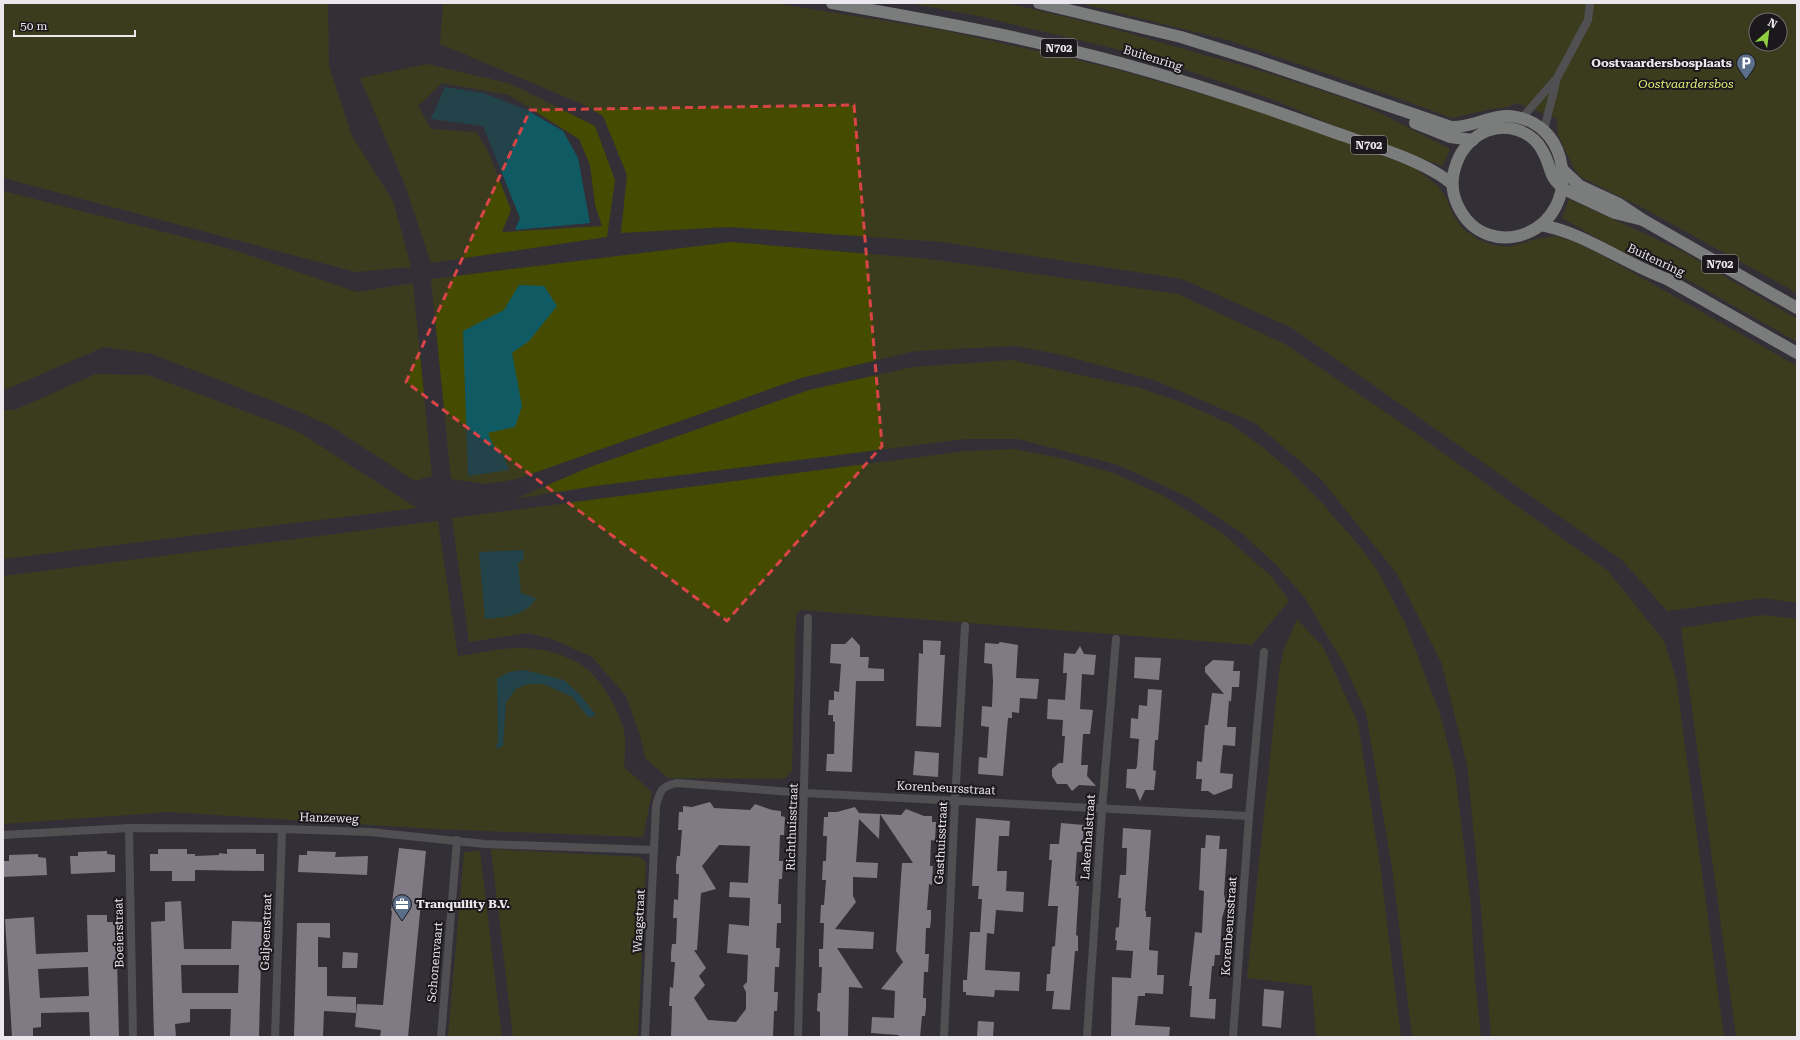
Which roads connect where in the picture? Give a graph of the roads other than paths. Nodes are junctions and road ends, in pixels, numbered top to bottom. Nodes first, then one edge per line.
1 (832, 3) edge
2 (1039, 3) edge
3 (1590, 3) edge
4 (1557, 78) junction
5 (1364, 97) junction
6 (1522, 118) junction
7 (1508, 128) junction
8 (1544, 130) junction
9 (1473, 140) junction
10 (1562, 169) junction
11 (1452, 184) junction
12 (1562, 187) junction
13 (1643, 220) junction
14 (1541, 225) junction
15 (1797, 308) edge
16 (1797, 353) edge
17 (808, 618) dead end
18 (966, 626) dead end
19 (1116, 640) dead end
20 (1264, 652) dead end
21 (805, 793) junction
22 (955, 801) junction
23 (656, 806) joint
24 (1102, 808) junction
25 (1249, 816) junction
26 (129, 828) junction
27 (282, 828) junction
28 (3, 835) edge
29 (457, 840) junction
30 (654, 850) junction
31 (132, 1037) edge
32 (275, 1037) edge
33 (441, 1037) edge
34 (645, 1037) edge
35 (798, 1037) edge
36 (944, 1037) edge
37 (1087, 1037) edge
38 (1233, 1037) edge

1 - 11 highway, Buitenring / N702
2 - 5 highway, Buitenring / N702
3 - 4 street
4 - 6 street
4 - 8 street
5 - 6 highway, Buitenring / N702
5 - 9 highway, Buitenring / N702
6 - 7 highway, N702
6 - 8 highway, N702
7 - 9 highway, N702
7 - 12 highway, N702
8 - 10 highway, N702
9 - 11 highway, N702
10 - 12 highway, N702
10 - 13 highway, N702
11 - 14 highway, N702
12 - 13 highway, N702
12 - 14 highway, N702
13 - 15 highway, N702
14 - 16 highway, Buitenring
17 - 21 street, Richthuisstraat
18 - 22 street, Gasthuisstraat
19 - 24 street, Lakenhalstraat
20 - 25 street, Korenbeursstraat
21 - 22 street, Korenbeursstraat
21 - 23 street, Korenbeursstraat
21 - 35 street, Richthuisstraat
22 - 24 street, Korenbeursstraat
22 - 36 street, Gasthuisstraat
23 - 30 street, Waagstraat
24 - 25 street, Korenbeursstraat
24 - 37 street, Lakenhalstraat
25 - 38 street, Korenbeursstraat
26 - 27 street, Hanzeweg
26 - 28 street, Hanzeweg
26 - 31 street, Boeierstraat
27 - 29 street, Hanzeweg
27 - 32 street, Galjoenstraat
29 - 30 street, Hanzeweg
29 - 33 street, Schonenvaart
30 - 34 street, Waagstraat

